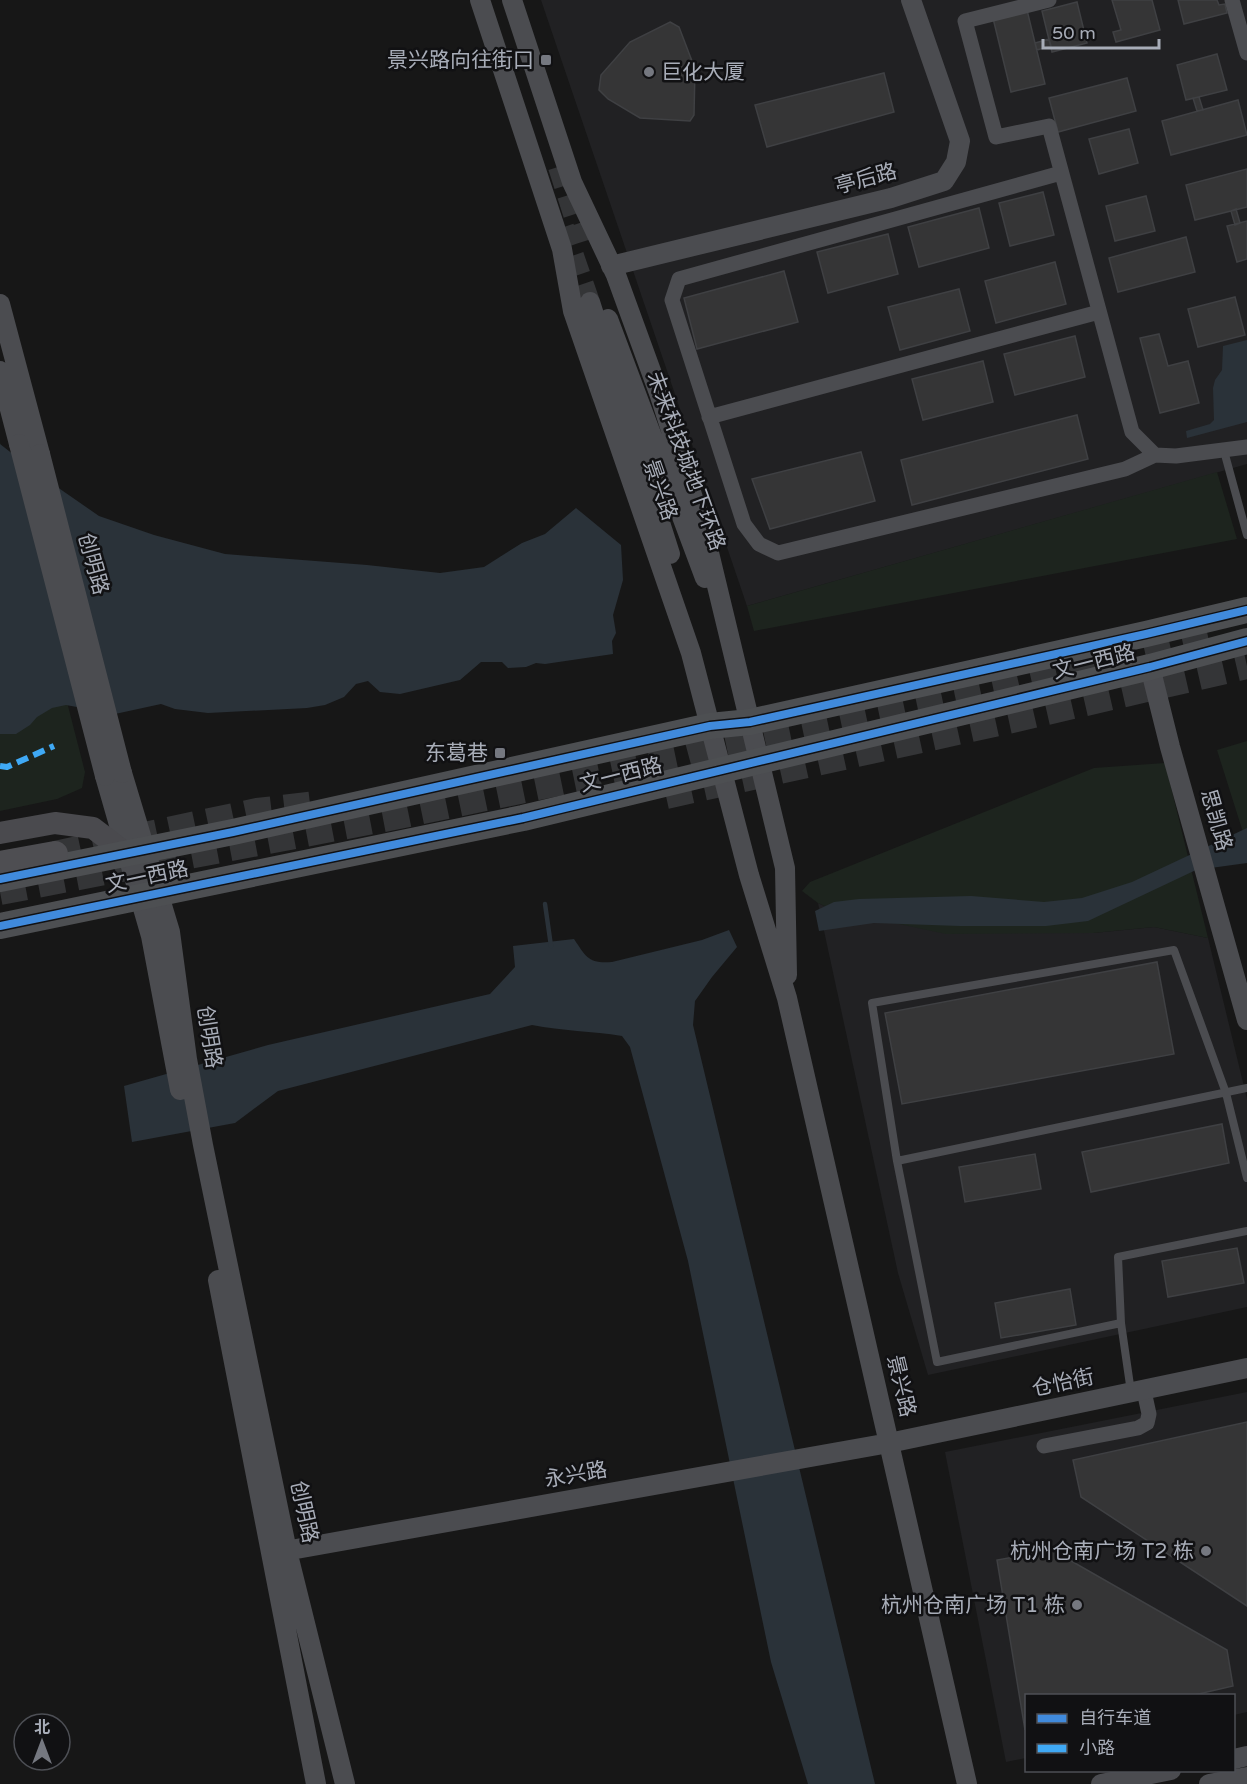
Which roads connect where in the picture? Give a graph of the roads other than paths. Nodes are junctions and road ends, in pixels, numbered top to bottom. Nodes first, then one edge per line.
1 (480, 0) edge
2 (512, 0) edge
3 (911, 0) edge
4 (1049, 0) edge
5 (1232, 0) edge
6 (1247, 53) edge
7 (1062, 173) junction
8 (611, 266) junction
9 (0, 304) edge
10 (1099, 312) junction
11 (0, 371) edge
12 (709, 417) junction
13 (1224, 451) junction
14 (1246, 451) edge
15 (1155, 455) junction
16 (1247, 535) edge
17 (1247, 610) edge
18 (729, 639) junction
19 (1247, 641) edge
20 (691, 653) junction
21 (1150, 667) junction
22 (750, 722) junction
23 (710, 726) junction
24 (759, 761) junction
25 (721, 770) junction
26 (111, 777) junction
27 (0, 833) edge
28 (136, 852) junction
29 (55, 854) tunnel mouth
30 (0, 864) edge
31 (0, 879) edge
32 (149, 895) junction
33 (0, 926) edge
34 (787, 998) junction
35 (1247, 1020) edge
36 (1247, 1088) edge
37 (1226, 1093) junction
38 (897, 1161) junction
39 (1247, 1178) edge
40 (1247, 1231) edge
41 (1121, 1323) junction
42 (1247, 1368) edge
43 (1137, 1392) junction
44 (889, 1443) junction
45 (1044, 1446) dead end
46 (279, 1552) junction
47 (1162, 1772) edge
48 (1247, 1777) edge
49 (316, 1784) edge
50 (345, 1784) edge
51 (967, 1784) edge
52 (1101, 1784) edge
53 (1209, 1784) edge

1 - 20 street, 景兴路
2 - 8 street, 景兴路
3 - 8 street, 亭后路
4 - 7 street
5 - 6 street
7 - 10 street
7 - 12 street
8 - 18 street, 景兴路
9 - 26 street, 创明路, bridge
10 - 12 street
10 - 15 street
11 - 26 street, 创明路, bridge
12 - 15 street
13 - 14 street
13 - 15 street
13 - 16 lane
17 - 22 main road, 文一西路
18 - 20 street, 未来科技城地下环路
18 - 22 street, 景兴路
19 - 21 main road, 文一西路
20 - 23 street, 景兴路
21 - 24 main road, 文一西路
21 - 35 street, 思凯路
22 - 23 main road, 文一西路
22 - 24 street, 景兴路
23 - 25 street, 景兴路
23 - 28 main road, 文一西路
24 - 25 main road, 文一西路
24 - 34 street, 景兴路
25 - 32 main road, 文一西路
25 - 34 street, 景兴路
26 - 28 street, 创明路
27 - 28 main road
28 - 31 main road, 文一西路
28 - 32 street, 创明路
29 - 30 highway
32 - 33 main road, 文一西路
32 - 46 street, 创明路
34 - 44 street, 景兴路
36 - 37 lane
37 - 38 lane
37 - 38 lane
37 - 39 lane
38 - 41 lane
40 - 41 lane
41 - 43 lane
42 - 43 street, 仓怡街
43 - 44 street, 仓怡街
43 - 45 street
44 - 46 street, 永兴路
44 - 51 street, 景兴路
46 - 49 street, 创明路
46 - 50 street, 创明路
47 - 52 street
48 - 53 street

